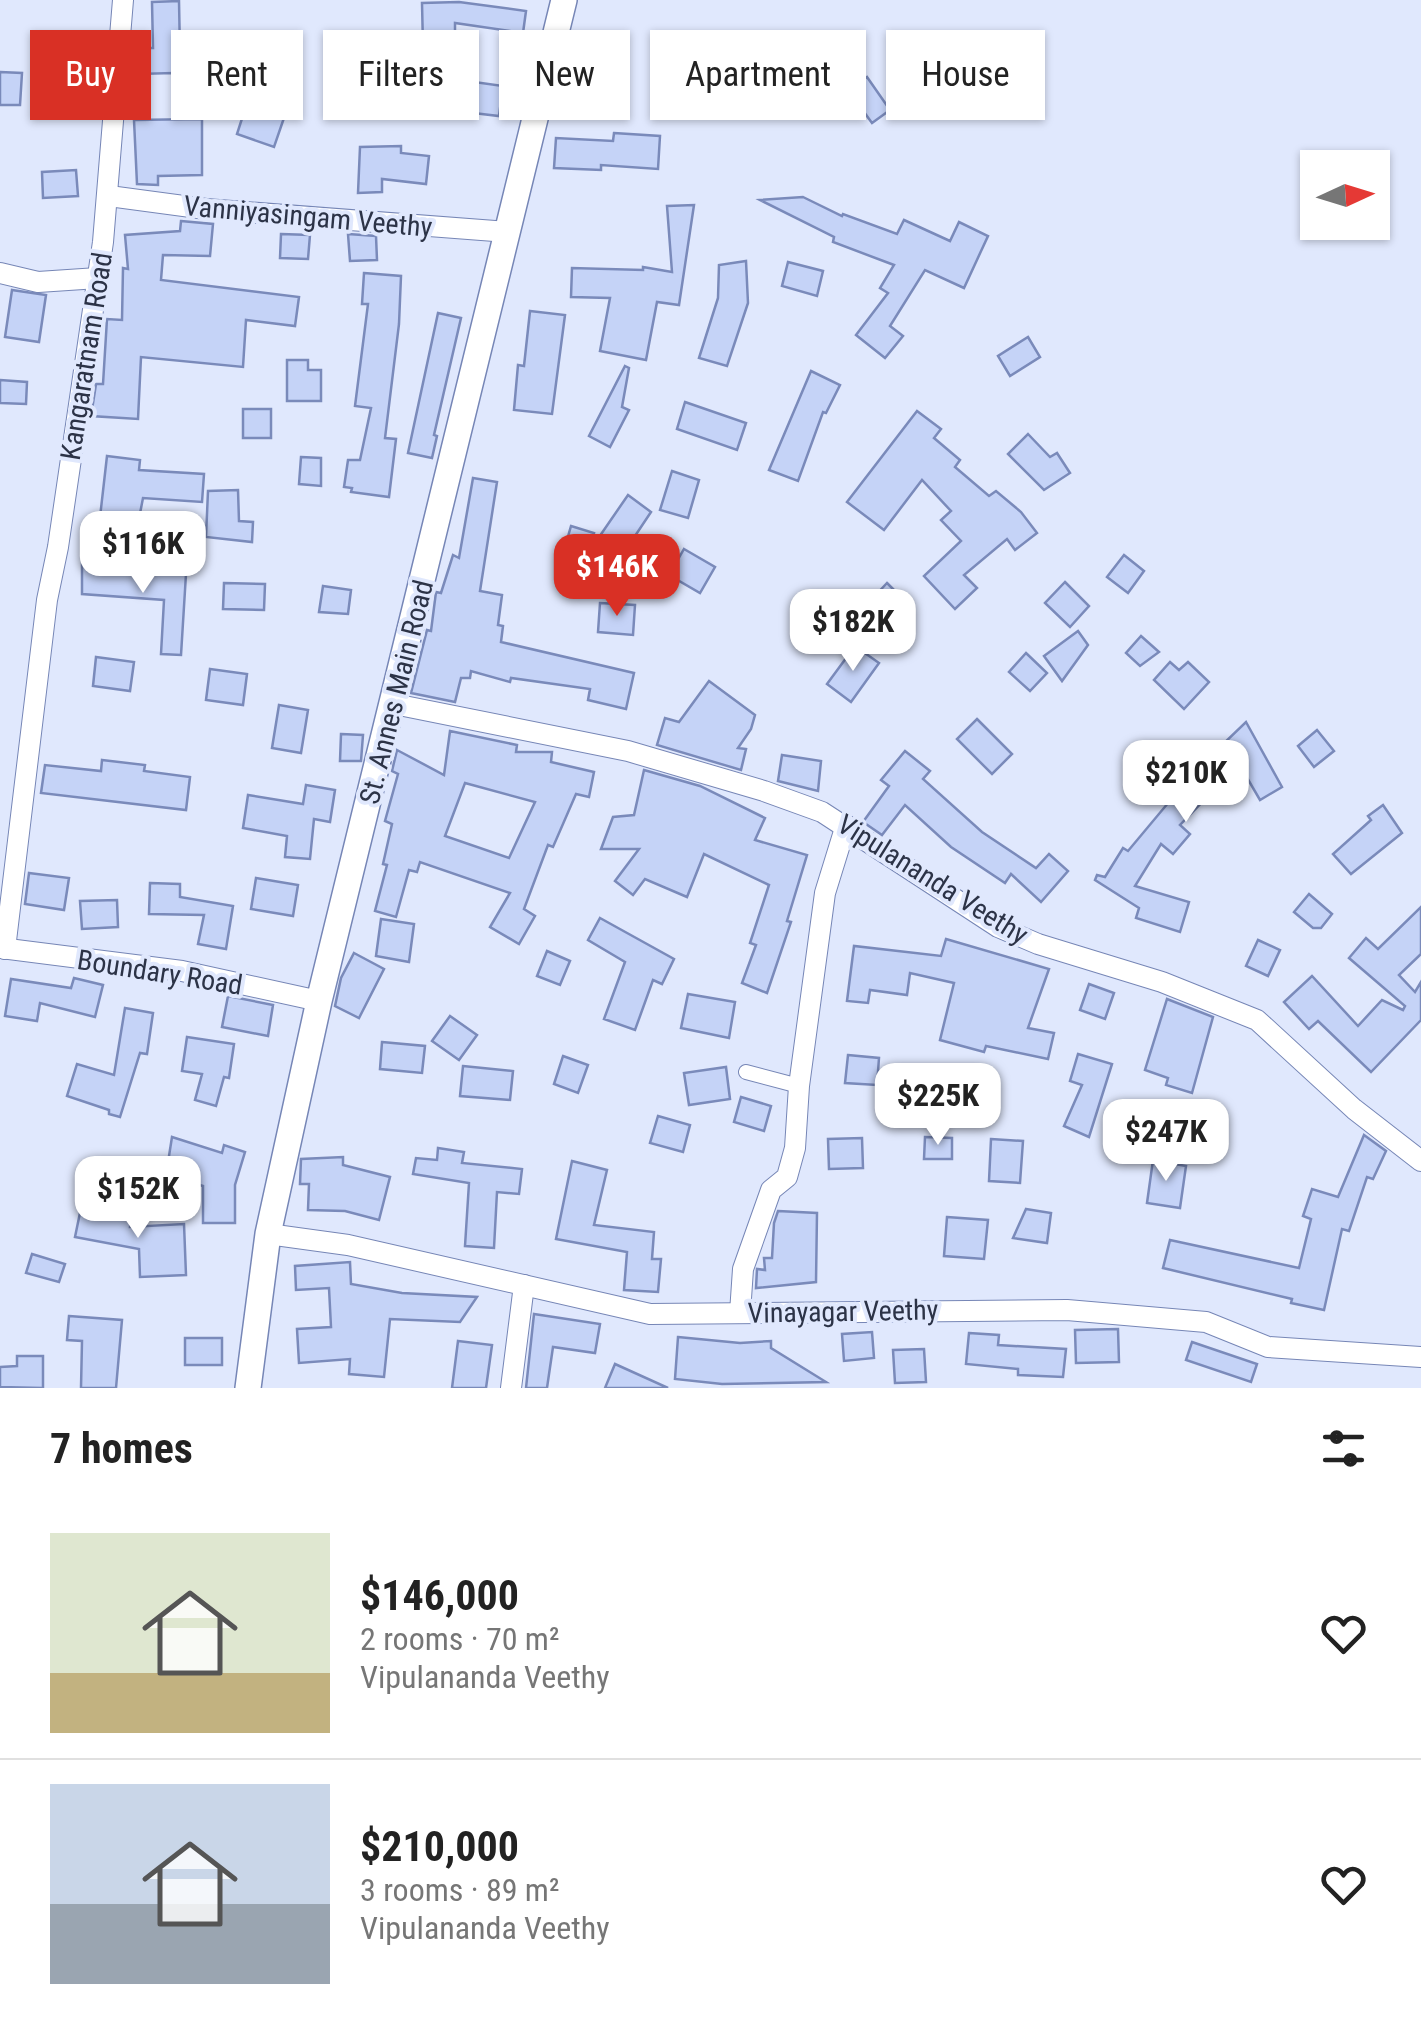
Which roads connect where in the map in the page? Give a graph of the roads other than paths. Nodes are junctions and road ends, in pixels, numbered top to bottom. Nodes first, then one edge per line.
1 (124, 0) edge
2 (564, 0) edge
3 (109, 196) junction
4 (508, 232) junction
5 (0, 272) edge
6 (98, 278) junction
7 (394, 704) junction
8 (846, 825) junction
9 (3, 948) edge
10 (319, 1001) junction
11 (746, 1072) dead end
12 (799, 1086) junction
13 (1421, 1161) edge
14 (268, 1234) junction
15 (524, 1285) junction
16 (740, 1313) junction
17 (1421, 1357) edge
18 (248, 1388) edge
19 (511, 1388) edge

1 - 3 street, Kangaratnam Road
2 - 4 street, St. Annes Main Road
3 - 4 street, Vanniyasingam Veethy
3 - 6 street, Kangaratnam Road
4 - 7 street, St. Annes Main Road
5 - 6 street
6 - 9 street, Kangaratnam Road
7 - 8 street, Vipulananda Veethy
7 - 10 street, St. Annes Main Road
8 - 12 street
8 - 13 street, Vipulananda Veethy
9 - 10 street, Boundary Road
10 - 14 street, St. Annes Main Road
11 - 12 street
12 - 16 street
14 - 15 street, Vinayagar Veethy
14 - 18 street, St. Annes Main Road
15 - 16 street, Vinayagar Veethy
15 - 19 street
16 - 17 street, Vinayagar Veethy

